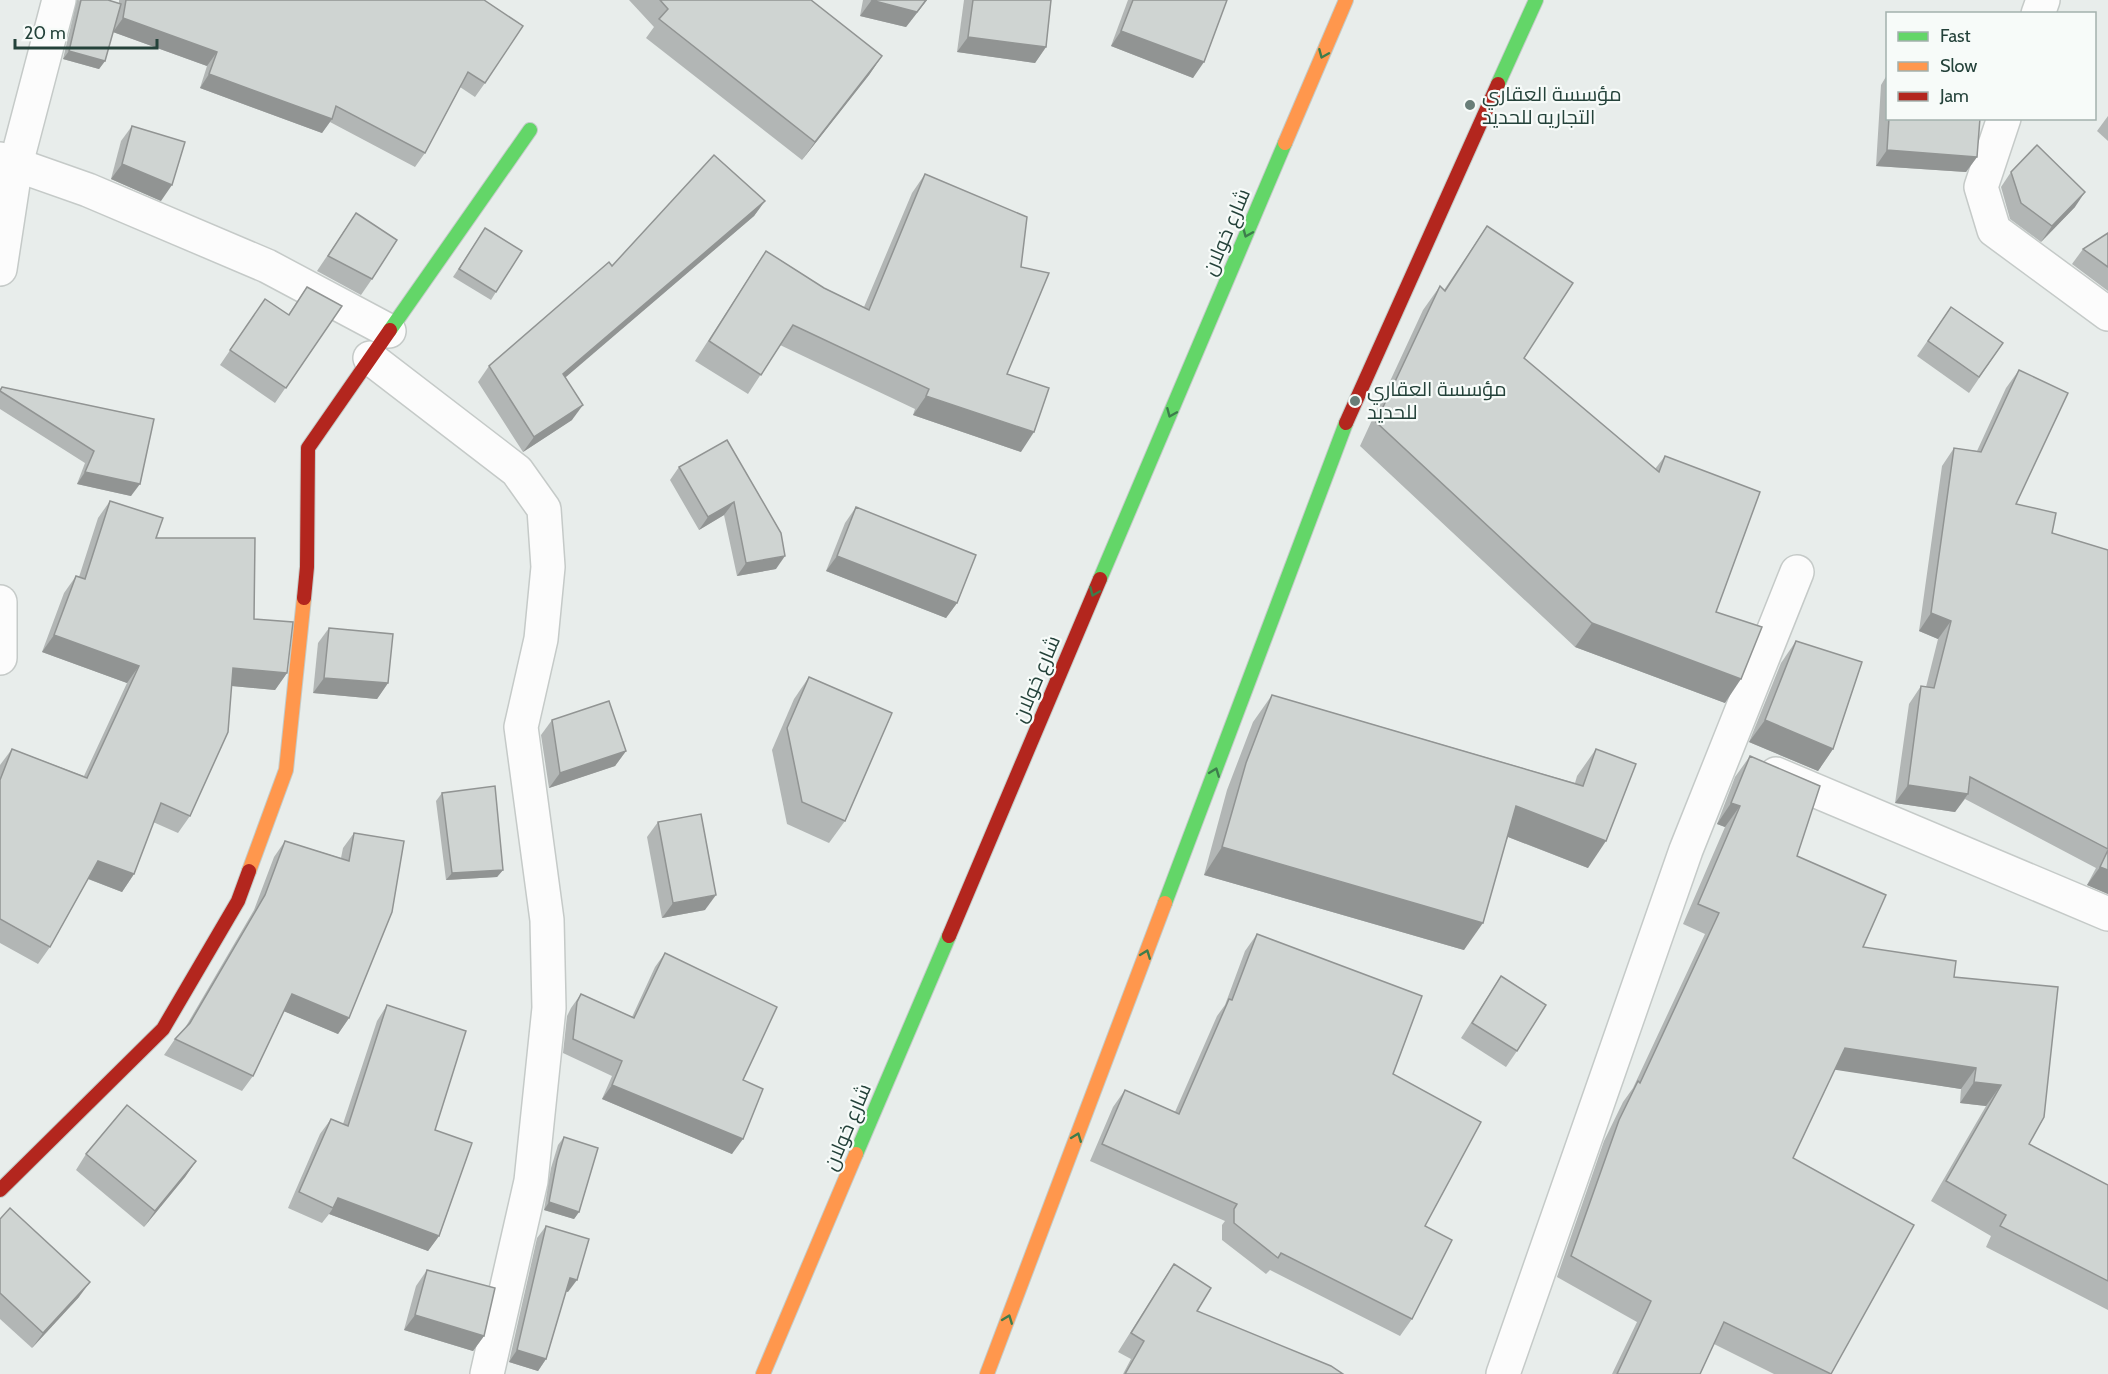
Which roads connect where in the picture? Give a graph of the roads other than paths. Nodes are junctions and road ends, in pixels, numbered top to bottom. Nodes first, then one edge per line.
1 (59, 0) edge
2 (1346, 0) edge
3 (1536, 0) edge
4 (2003, 120) edge
5 (530, 130) dead end
6 (8, 162) edge
7 (0, 269) edge
8 (2108, 314) edge
9 (389, 331) junction
10 (370, 358) junction
11 (1797, 572) dead end
12 (0, 602) edge
13 (0, 658) edge
14 (1725, 752) junction
15 (2108, 914) edge
16 (0, 1190) edge
17 (487, 1374) edge
18 (763, 1374) edge
19 (987, 1374) edge
20 (1503, 1374) edge

1 - 6 street
2 -> 18 main road, شارع خولان
19 -> 3 main road
4 - 8 street
5 - 9 main road
6 - 7 street
6 - 9 street
9 - 10 main road
10 - 16 main road
10 - 17 street
11 - 14 street
12 - 13 street
14 - 15 street
14 - 20 street

